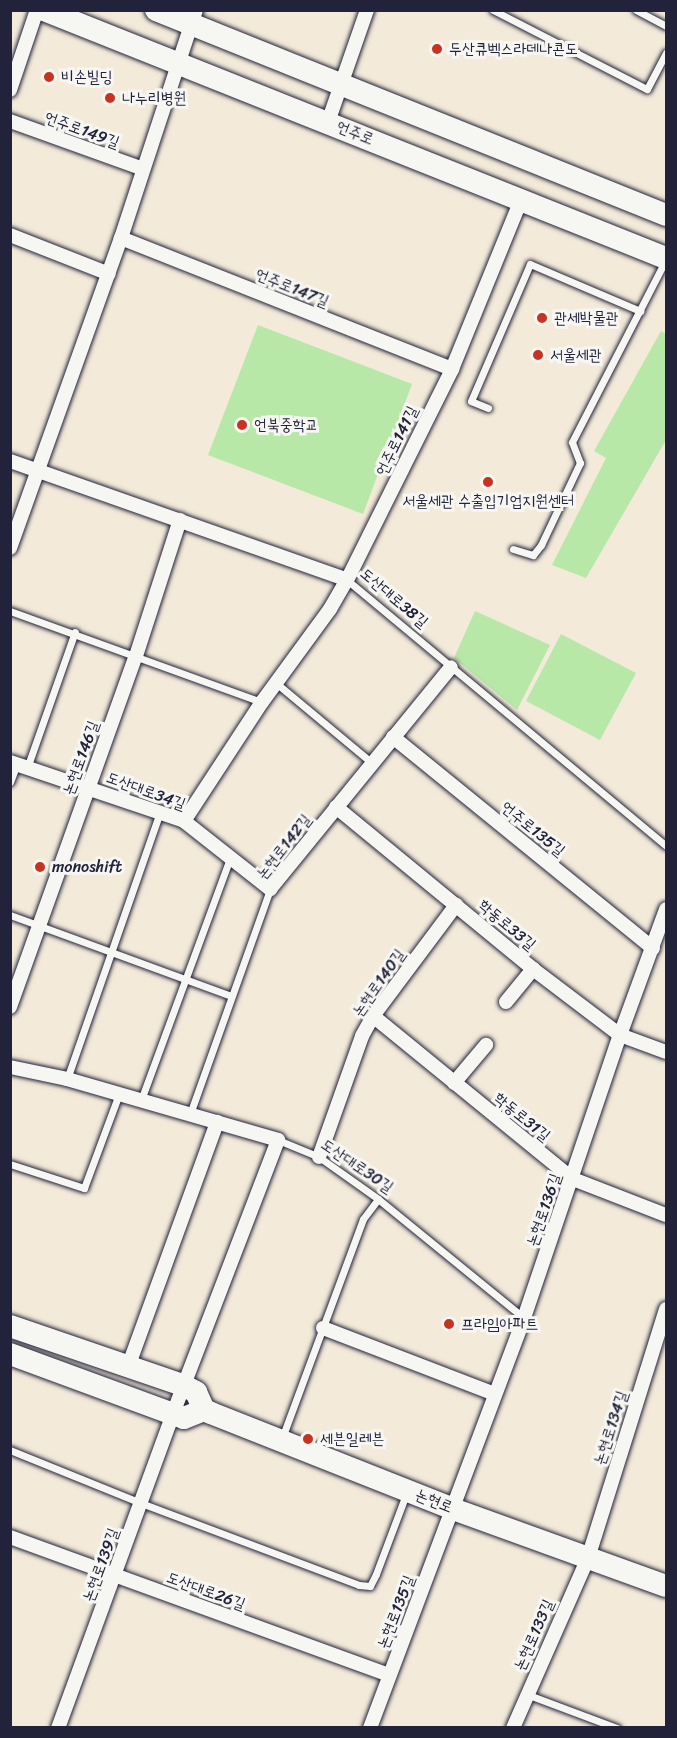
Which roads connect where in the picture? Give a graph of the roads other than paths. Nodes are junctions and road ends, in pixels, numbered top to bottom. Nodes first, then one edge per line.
1 (37, 10) edge
2 (44, 10) edge
3 (156, 10) edge
4 (367, 10) edge
5 (493, 10) edge
6 (636, 10) edge
7 (193, 17) edge
8 (666, 26) edge
9 (665, 58) edge
10 (178, 62) junction
11 (342, 84) junction
12 (10, 90) edge
13 (10, 122) edge
14 (328, 122) junction
15 (143, 169) junction
16 (521, 200) junction
17 (666, 215) edge
18 (10, 235) edge
19 (121, 238) junction
20 (666, 258) edge
21 (109, 274) junction
22 (640, 310) junction
23 (452, 369) junction
24 (488, 408) dead end
25 (10, 461) edge
26 (37, 470) junction
27 (180, 520) junction
28 (10, 548) edge
29 (513, 549) dead end
30 (347, 580) junction
31 (10, 611) edge
32 (75, 632) junction
33 (136, 656) junction
34 (451, 667) junction
35 (276, 682) junction
36 (262, 702) junction
37 (393, 737) junction
38 (372, 763) junction
39 (18, 764) edge
40 (10, 782) edge
41 (88, 787) junction
42 (336, 807) junction
43 (160, 812) junction
44 (184, 821) junction
45 (666, 846) edge
46 (230, 858) junction
47 (270, 890) junction
48 (456, 905) junction
49 (666, 909) edge
50 (10, 915) edge
51 (39, 926) junction
52 (659, 941) edge
53 (111, 952) junction
54 (533, 969) junction
55 (186, 980) junction
56 (231, 996) junction
57 (506, 1002) dead end
58 (10, 1007) edge
59 (373, 1016) junction
60 (620, 1035) junction
61 (486, 1045) dead end
62 (666, 1052) edge
63 (10, 1067) edge
64 (67, 1079) junction
65 (454, 1083) junction
66 (119, 1094) junction
67 (141, 1100) junction
68 (190, 1114) junction
69 (217, 1122) junction
70 (278, 1140) junction
71 (319, 1157) junction
72 (10, 1164) edge
73 (573, 1179) junction
74 (378, 1199) junction
75 (666, 1215) edge
76 (666, 1309) edge
77 (524, 1318) junction
78 (10, 1326) edge
79 (323, 1328) junction
80 (10, 1354) edge
81 (128, 1367) junction
82 (184, 1386) junction
83 (495, 1394) junction
84 (204, 1410) junction
85 (173, 1414) junction
86 (281, 1441) junction
87 (10, 1450) edge
88 (408, 1490) junction
89 (141, 1503) junction
90 (453, 1509) junction
91 (10, 1537) edge
92 (588, 1558) junction
93 (114, 1575) junction
94 (666, 1586) edge
95 (389, 1675) junction
96 (526, 1694) junction
97 (60, 1727) edge
98 (370, 1728) edge
99 (513, 1728) edge
100 (617, 1728) edge

1 - 12 street
2 - 10 main road, 언주로
3 - 7 main road
4 - 11 street
5 - 9 lane
6 - 8 lane
7 - 10 street
7 - 11 main road
10 - 14 main road, 언주로
10 - 15 street
11 - 14 street
11 - 17 main road
13 - 15 street, 언주로149길
14 - 16 main road, 언주로
15 - 19 street
16 - 20 main road, 언주로
16 - 23 street, 언주로141길
18 - 21 street
19 - 21 street
19 - 23 street, 언주로147길
20 - 22 lane
21 - 26 street
22 - 24 lane
22 - 29 lane
23 - 30 street, 언주로141길
25 - 26 street, 도산대로38길
26 - 27 street, 도산대로38길
26 - 28 street
27 - 30 street, 도산대로38길
27 - 33 street, 논현로146길
30 - 34 lane, 도산대로38길
30 - 35 street, 언주로141길
31 - 32 lane
32 - 33 lane
32 - 39 lane
33 - 36 lane
33 - 41 street, 논현로146길
34 - 37 street, 논현로142길
34 - 45 lane, 도산대로38길
35 - 36 street, 언주로141길
35 - 38 lane
36 - 44 street, 언주로141길
37 - 38 street, 논현로142길
37 - 52 street, 언주로135길
38 - 42 street, 논현로142길
39 - 40 lane
39 - 41 street, 도산대로34길
41 - 43 street, 도산대로34길
41 - 51 street, 논현로146길
42 - 47 street, 논현로142길
42 - 48 street, 학동로33길
43 - 44 street, 도산대로34길
43 - 53 lane
44 - 46 street, 도산대로34길
46 - 47 street, 도산대로34길
46 - 55 lane
47 - 56 lane, 논현로142길
48 - 54 street, 학동로33길
48 - 59 street, 논현로140길
49 - 52 street
50 - 51 lane
51 - 53 lane
51 - 58 street, 논현로146길
52 - 60 street
53 - 55 lane
53 - 64 lane
54 - 57 street
54 - 60 street, 학동로33길
55 - 56 lane
55 - 67 lane
56 - 68 lane, 논현로142길
59 - 65 street, 학동로31길
59 - 71 street, 논현로140길
60 - 62 street, 학동로33길
60 - 73 street, 논현로136길
61 - 65 street
63 - 64 street, 도산대로30길
64 - 66 street, 도산대로30길
65 - 73 street, 학동로31길
66 - 67 street, 도산대로30길
66 - 72 lane
67 - 68 street, 도산대로30길
68 - 69 street, 도산대로30길
69 - 70 street, 도산대로30길
69 - 81 street
70 - 71 lane, 도산대로30길
70 - 82 street
71 - 74 lane, 도산대로30길
73 - 75 street, 학동로31길
73 - 77 street, 논현로136길
74 - 77 lane, 도산대로30길
74 - 79 lane
76 - 92 street, 논현로134길
77 - 83 street, 논현로136길
78 - 81 main road
79 - 83 street
79 - 86 lane
80 - 85 main road
81 - 82 main road
82 - 84 main road
82 - 85 street, 논현로139길
83 - 90 street, 논현로136길
84 - 85 main road
84 - 86 main road, 논현로
85 - 89 street, 논현로139길
86 - 88 main road, 논현로
87 - 89 lane
88 - 89 lane
88 - 90 main road, 논현로
89 - 93 street, 논현로139길
90 - 92 main road, 논현로
90 - 95 street, 논현로135길
91 - 93 street, 도산대로26길
92 - 94 main road, 논현로
92 - 96 street, 논현로133길
93 - 95 street, 도산대로26길
93 - 97 street, 논현로139길
95 - 98 street, 논현로135길
96 - 99 street, 논현로133길
96 - 100 lane

